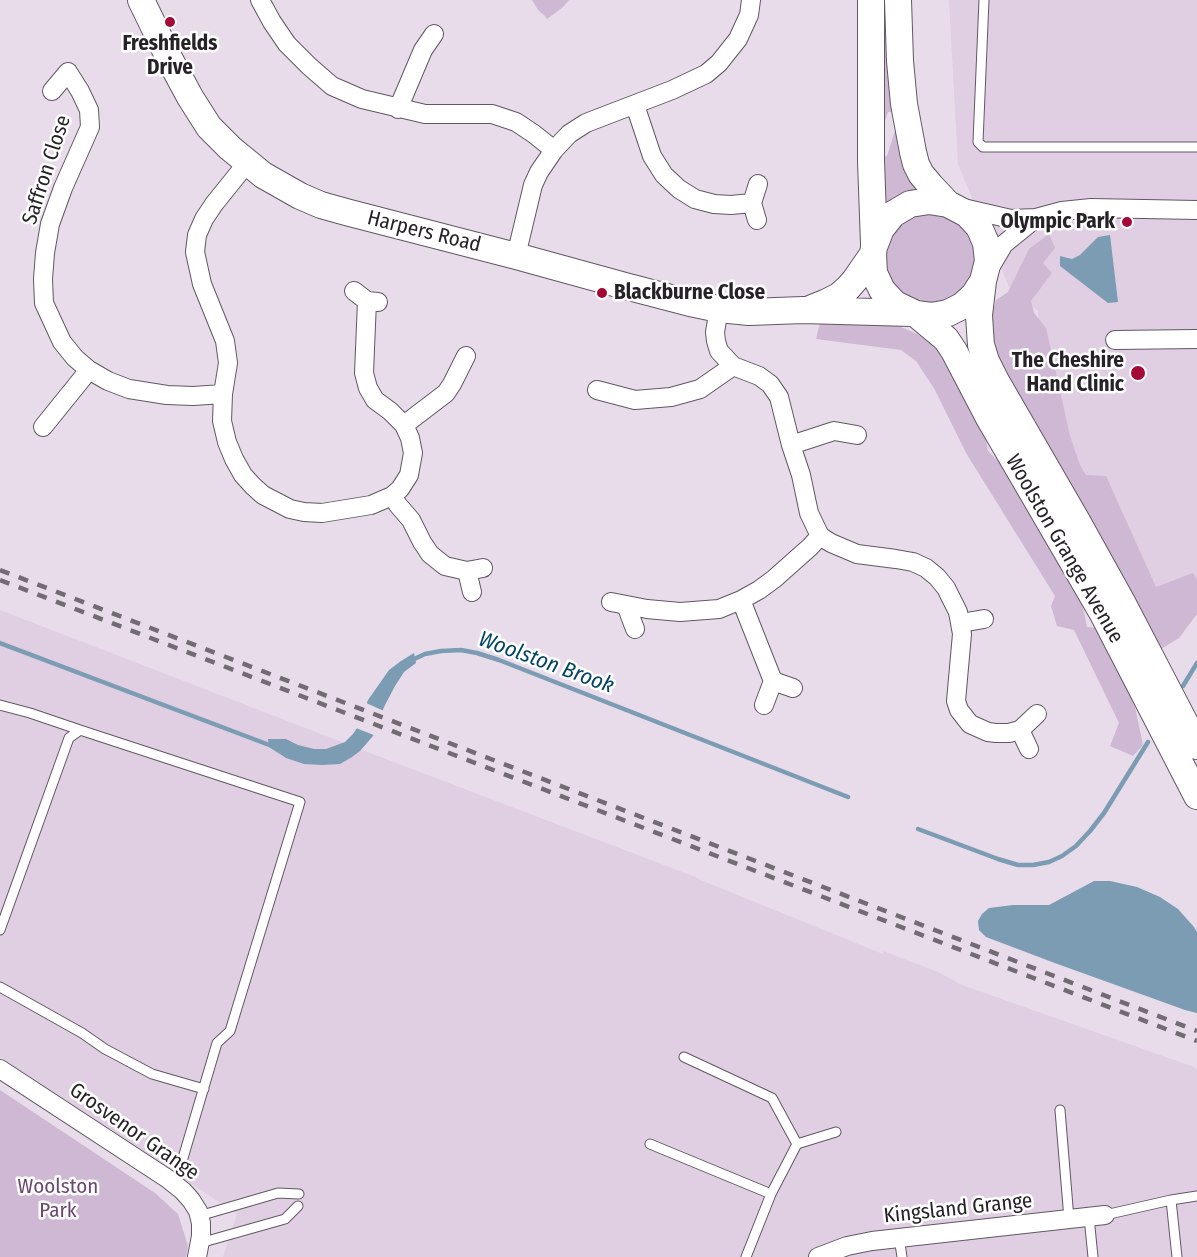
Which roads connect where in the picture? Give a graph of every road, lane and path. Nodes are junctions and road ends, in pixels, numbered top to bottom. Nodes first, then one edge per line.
1 (141, 0) edge
2 (260, 0) edge
3 (751, 0) edge
4 (871, 0) edge
5 (898, 0) edge
6 (984, 0) edge
7 (434, 34) dead end
8 (52, 91) dead end
9 (635, 105) junction
10 (398, 108) junction
11 (1197, 147) edge
12 (554, 150) junction
13 (247, 163) junction
14 (758, 184) dead end
15 (950, 205) junction
16 (1197, 210) edge
17 (1036, 218) junction
18 (873, 250) junction
19 (516, 256) junction
20 (984, 279) junction
21 (366, 298) dead end
22 (719, 309) junction
23 (803, 310) junction
24 (914, 313) junction
25 (1115, 339) dead end
26 (1197, 339) edge
27 (467, 355) dead end
28 (733, 366) junction
29 (89, 370) junction
30 (597, 390) dead end
31 (223, 394) junction
32 (404, 425) junction
33 (43, 428) dead end
34 (857, 435) dead end
35 (791, 445) junction
36 (392, 496) junction
37 (820, 536) junction
38 (472, 592) dead end
39 (741, 600) junction
40 (984, 618) dead end
41 (961, 623) junction
42 (634, 629) dead end
43 (773, 681) junction
44 (793, 688) dead end
45 (0, 705) edge
46 (764, 705) dead end
47 (1037, 714) dead end
48 (80, 730) junction
49 (1020, 730) junction
50 (1197, 746) edge
51 (1029, 749) dead end
52 (1197, 796) edge
53 (0, 930) edge
54 (0, 987) edge
55 (684, 1058) dead end
56 (0, 1069) edge
57 (204, 1089) junction
58 (1060, 1110) dead end
59 (836, 1132) dead end
60 (650, 1144) dead end
61 (797, 1144) junction
62 (175, 1185) junction
63 (299, 1194) dead end
64 (771, 1194) junction
65 (1197, 1196) edge
66 (1171, 1200) junction
67 (298, 1206) dead end
68 (199, 1216) junction
69 (1097, 1216) junction
70 (1069, 1219) junction
71 (899, 1237) junction
72 (199, 1250) edge
73 (746, 1257) edge
74 (818, 1257) edge
75 (902, 1257) edge
76 (1093, 1257) edge
77 (1177, 1257) edge

1 - 13 main road, Harpers Road
2 - 10 street
3 - 9 street
4 - 18 main road
5 - 15 main road
6 - 11 lane
7 - 10 street
8 - 29 street, Saffron Close
9 - 12 street
9 - 14 street
10 - 12 street
12 - 19 street
13 - 19 main road, Harpers Road
13 - 31 street
15 - 17 street
15 - 18 main road
15 - 20 main road
16 - 17 street
17 - 20 street
18 - 23 main road, Harpers Road
18 - 24 main road
19 - 22 main road, Harpers Road
20 - 24 main road
20 - 50 main road, Woolston Grange Avenue
21 - 32 street
22 - 23 main road, Harpers Road
22 - 28 street
23 - 24 main road, Harpers Road
24 - 52 main road, Woolston Grange Avenue
25 - 26 street
27 - 32 street
28 - 30 street
28 - 35 street
29 - 31 street, Saffron Close
29 - 33 street
31 - 36 street
32 - 36 street
34 - 35 street
35 - 37 street
36 - 38 street
37 - 39 street
37 - 41 street
39 - 42 street
39 - 43 street
40 - 41 street
41 - 49 street
43 - 44 street
43 - 46 street
45 - 48 lane
47 - 49 street
48 - 53 lane
48 - 57 lane
49 - 51 street
54 - 57 lane
55 - 61 lane
56 - 62 street, Grosvenor Grange
57 - 62 lane
58 - 70 lane
59 - 61 lane
60 - 64 lane
61 - 64 lane
62 - 68 street, Grosvenor Grange
63 - 68 lane
64 - 73 lane
65 - 66 lane
66 - 69 lane
66 - 77 lane
67 - 72 lane
68 - 72 street, Grosvenor Grange
69 - 70 street, Kingsland Grange
69 - 76 lane
70 - 71 street, Kingsland Grange
71 - 74 street, Kingsland Grange
71 - 75 lane

